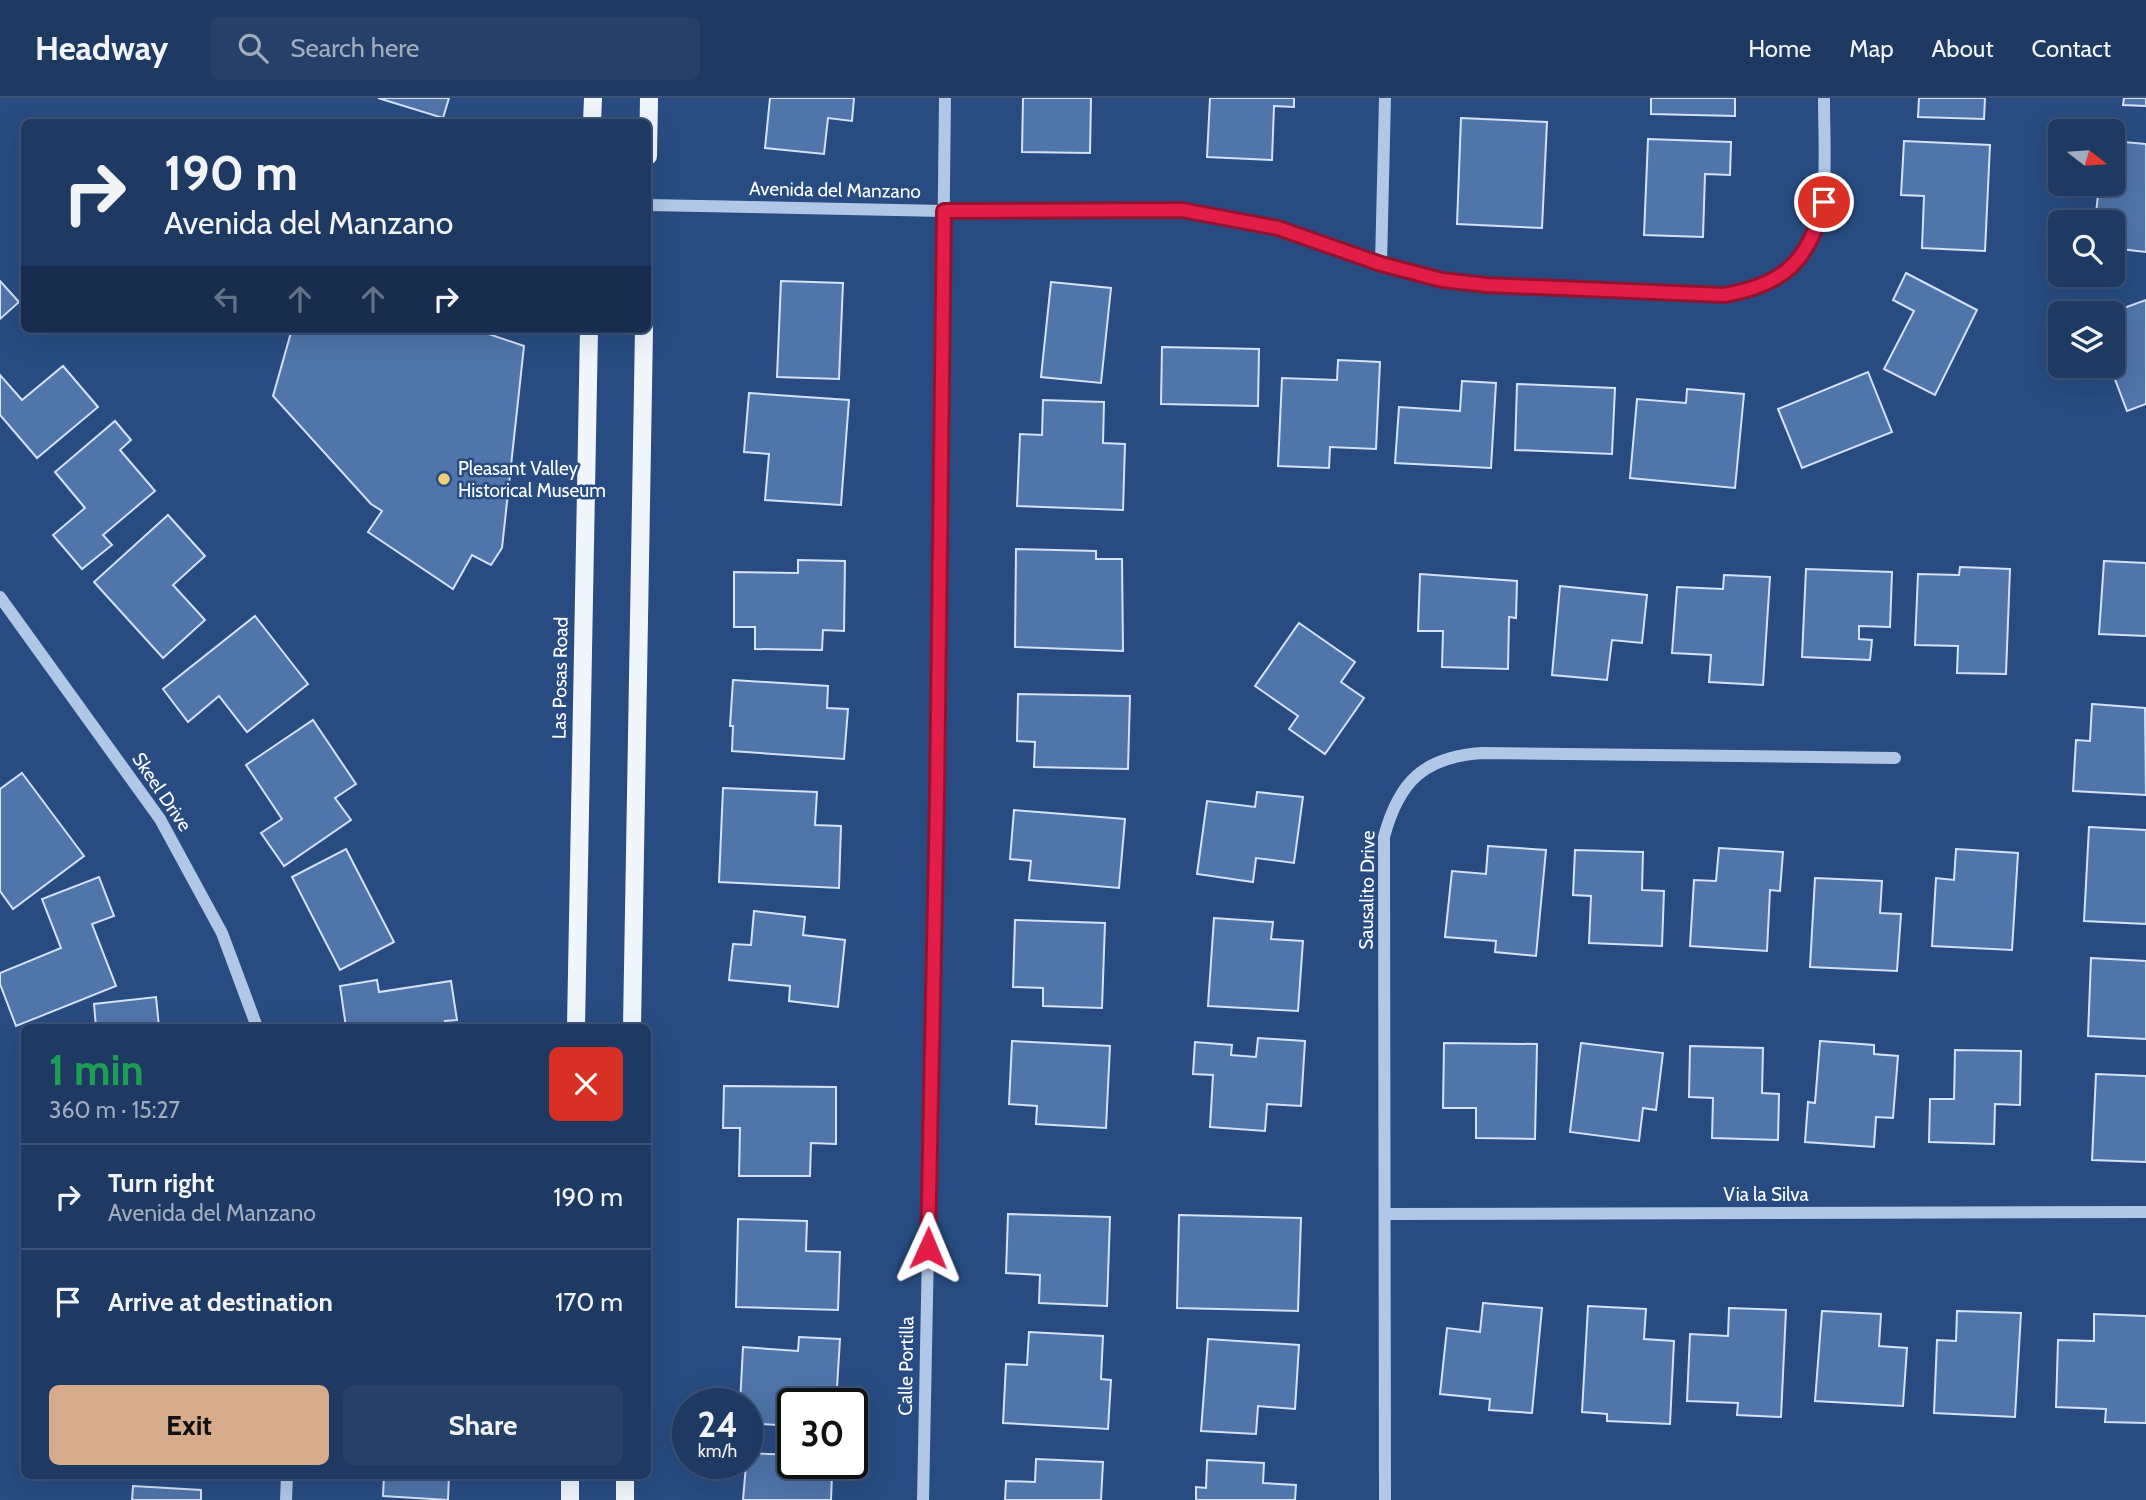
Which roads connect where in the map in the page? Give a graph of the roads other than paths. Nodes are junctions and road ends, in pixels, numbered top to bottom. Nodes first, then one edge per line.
1 (593, 98) edge
2 (649, 98) edge
3 (945, 98) edge
4 (1385, 98) edge
5 (1824, 98) edge
6 (592, 119) edge
7 (649, 119) edge
8 (651, 205) edge
9 (944, 211) junction
10 (1381, 264) junction
11 (589, 333) edge
12 (644, 333) edge
13 (0, 597) edge
14 (1895, 758) dead end
15 (256, 1024) edge
16 (576, 1024) edge
17 (632, 1024) edge
18 (2146, 1212) edge
19 (1386, 1214) junction
20 (287, 1479) edge
21 (570, 1479) edge
22 (625, 1479) edge
23 (286, 1500) edge
24 (570, 1500) edge
25 (625, 1500) edge
26 (923, 1500) edge
27 (1385, 1500) edge

1 - 6 main road
2 - 7 main road
3 - 9 street, Calle Portilla
4 - 10 street
5 - 10 street, Avenida del Manzano
8 - 9 street, Avenida del Manzano
9 - 10 street, Avenida del Manzano
9 - 26 street, Calle Portilla
11 - 16 main road, Las Posas Road
12 - 17 main road
13 - 15 street, Skeel Drive
14 - 19 street, Sausalito Drive
18 - 19 street, Via la Silva
19 - 27 street, Sausalito Drive
20 - 23 street
21 - 24 main road
22 - 25 main road

